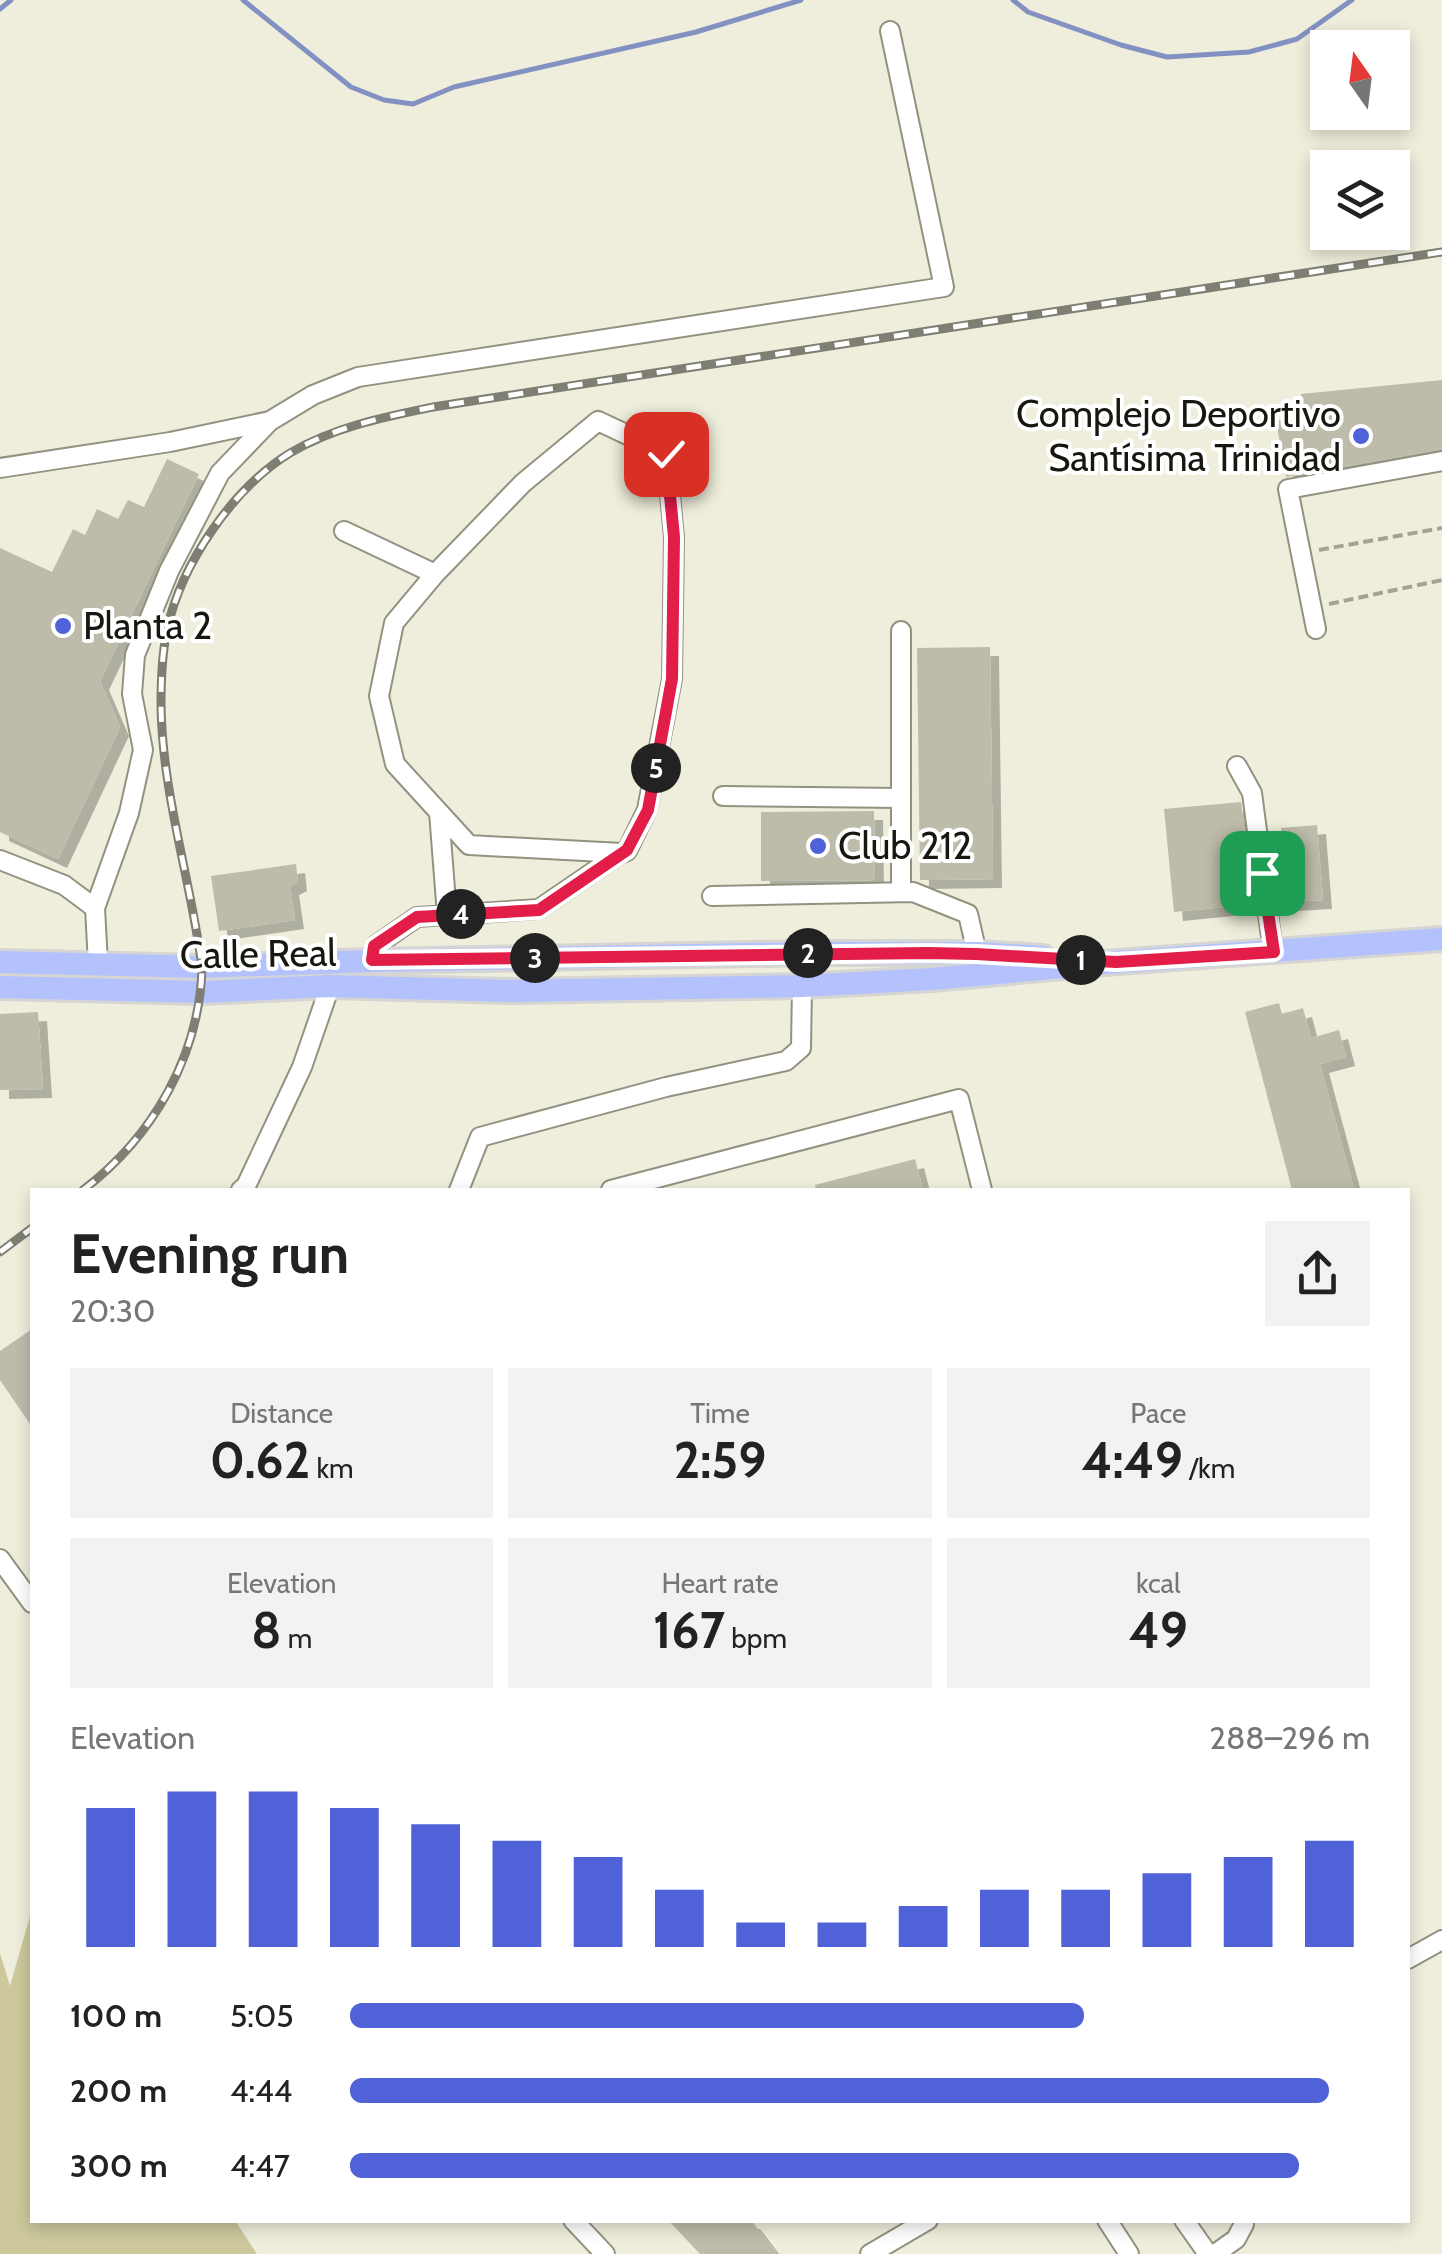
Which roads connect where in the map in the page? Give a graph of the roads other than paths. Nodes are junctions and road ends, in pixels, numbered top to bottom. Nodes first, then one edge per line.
1 (890, 30) dead end
2 (270, 420) junction
3 (1442, 461) edge
4 (0, 468) edge
5 (344, 531) dead end
6 (434, 574) junction
7 (1316, 628) dead end
8 (901, 631) dead end
9 (1237, 766) dead end
10 (723, 796) dead end
11 (901, 798) junction
12 (439, 812) junction
13 (622, 853) junction
14 (0, 860) edge
15 (901, 892) junction
16 (712, 896) dead end
17 (95, 908) junction
18 (447, 915) junction
19 (1442, 939) edge
20 (1274, 952) junction
21 (732, 954) junction
22 (884, 954) junction
23 (976, 954) junction
24 (372, 960) junction
25 (0, 962) edge
26 (1116, 962) junction
27 (98, 964) junction
28 (330, 986) junction
29 (802, 986) junction
30 (0, 987) edge
31 (244, 1188) edge
32 (460, 1188) edge
33 (619, 1188) edge
34 (981, 1188) edge
35 (0, 1559) edge
36 (30, 1600) edge
37 (1442, 1940) edge
38 (1410, 1958) edge
39 (576, 2223) edge
40 (923, 2223) edge
41 (1109, 2223) edge
42 (1191, 2223) edge
43 (1244, 2224) dead end
44 (604, 2254) edge
45 (870, 2254) edge
46 (1129, 2254) edge
47 (1208, 2254) edge
48 (1215, 2254) edge

1 - 2 street
2 - 4 street
2 - 17 street
3 - 7 street
5 - 6 street
6 - 12 street
6 - 13 street
8 - 11 street
9 - 20 street
10 - 11 street
11 - 15 street
12 - 13 street
12 - 18 street
13 - 18 street
14 - 17 street
15 - 16 street
15 - 23 street
17 - 27 street
18 - 24 street
19 - 20 main road, Calle Real
20 - 26 main road, Calle Real
21 - 22 main road, Calle Real
21 - 24 main road, Calle Real
21 - 29 main road
22 - 23 main road, Calle Real
22 - 29 main road
23 - 26 main road, Calle Real
24 - 27 main road, Calle Real
25 - 27 main road, Calle Real
26 - 29 main road, Calle Real
28 - 29 main road, Calle Real
28 - 30 main road, Calle Real
28 - 31 street
29 - 32 street
33 - 34 street
35 - 36 street
37 - 38 street
39 - 44 street
40 - 45 street
41 - 46 street
42 - 47 street
43 - 48 street

